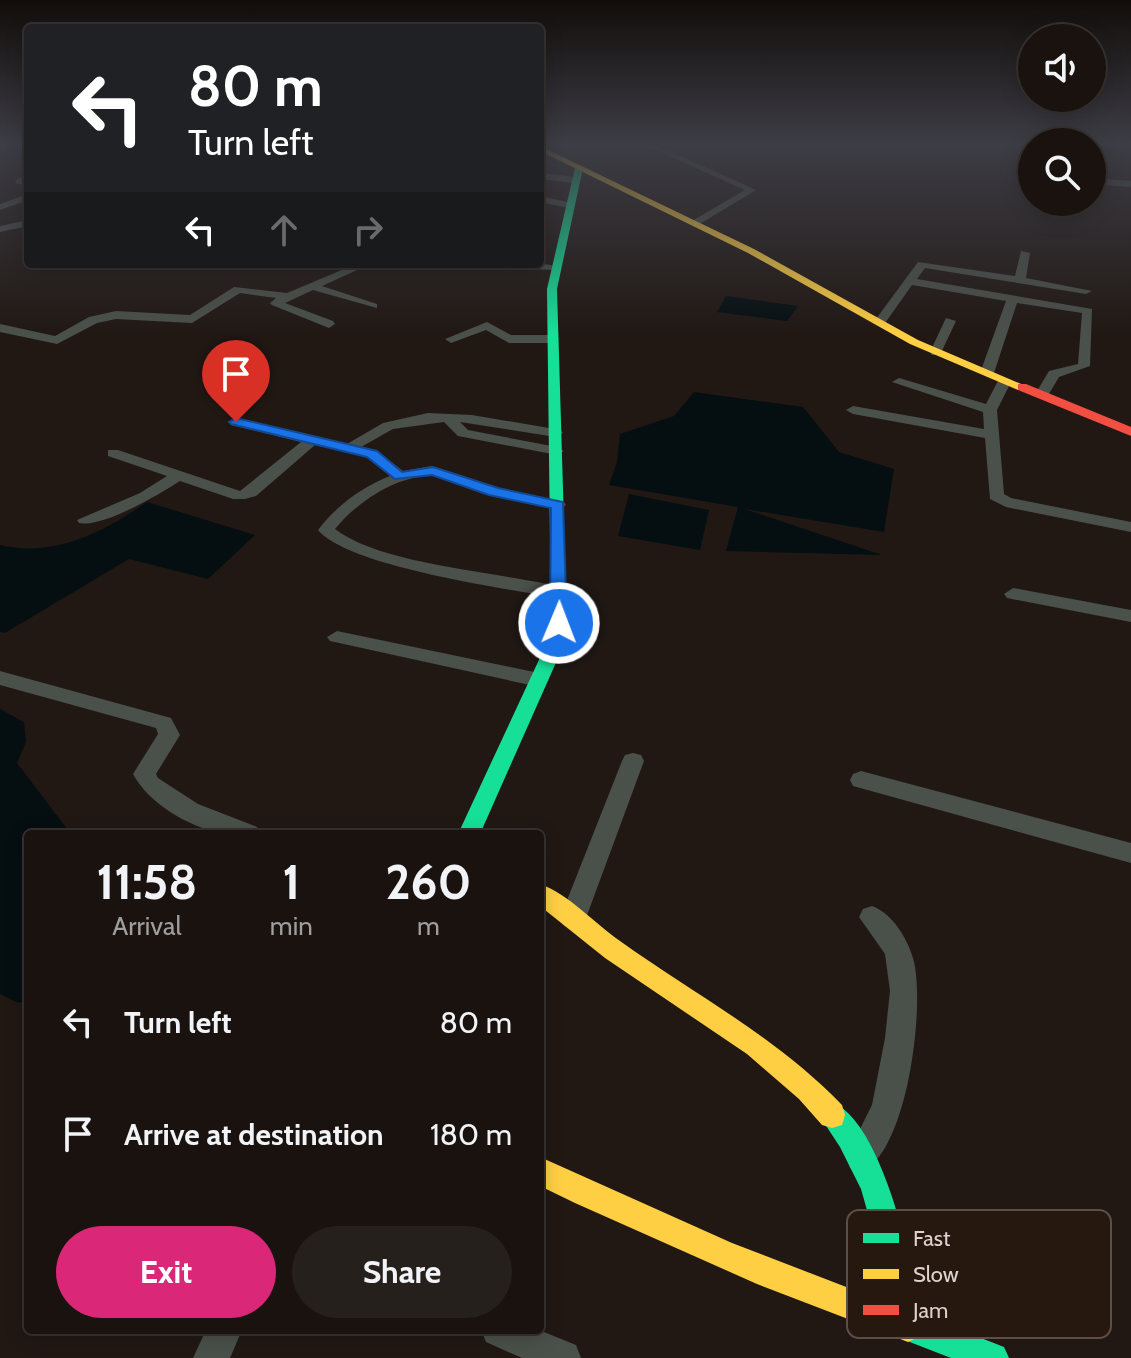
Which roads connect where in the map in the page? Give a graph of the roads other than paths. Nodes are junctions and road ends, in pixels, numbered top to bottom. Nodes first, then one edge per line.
1 (568, 208) edge
2 (662, 208) edge
3 (720, 208) edge
4 (695, 223) junction
5 (24, 224) edge
6 (0, 229) edge
7 (953, 252) dead end
8 (1025, 253) dead end
9 (544, 267) edge
10 (555, 267) junction
11 (946, 267) junction
12 (356, 268) edge
13 (1020, 279) junction
14 (909, 281) junction
15 (313, 287) junction
16 (1086, 291) dead end
17 (288, 297) junction
18 (1013, 298) junction
19 (373, 306) dead end
20 (950, 321) dead end
21 (879, 323) junction
22 (329, 324) dead end
23 (0, 328) edge
24 (451, 339) dead end
25 (553, 339) junction
26 (936, 352) junction
27 (996, 377) junction
28 (899, 382) dead end
29 (1041, 396) junction
30 (853, 410) dead end
31 (990, 410) junction
32 (236, 422) dead end
33 (1131, 432) edge
34 (991, 435) junction
35 (313, 439) junction
36 (556, 442) junction
37 (350, 448) junction
38 (113, 453) dead end
39 (178, 476) junction
40 (400, 476) junction
41 (558, 505) junction
42 (85, 520) dead end
43 (1131, 527) edge
44 (559, 592) junction
45 (1013, 594) dead end
46 (1131, 616) edge
47 (337, 637) dead end
48 (0, 678) edge
49 (539, 680) junction
50 (633, 761) dead end
51 (861, 780) dead end
52 (240, 830) edge
53 (471, 830) edge
54 (1131, 853) edge
55 (544, 897) edge
56 (872, 917) dead end
57 (573, 918) junction
58 (861, 1157) junction
59 (544, 1173) edge
60 (879, 1210) edge
61 (847, 1305) edge
62 (223, 1334) edge
63 (507, 1334) edge
64 (940, 1338) edge
65 (211, 1358) edge
66 (563, 1358) edge
67 (993, 1358) edge

1 - 10 street
2 - 4 street
3 - 4 street
4 - 21 street
5 - 6 street
7 - 11 street
8 - 13 street
9 - 10 street
10 - 25 street
11 - 13 street
11 - 14 street
12 - 15 street
13 - 16 street
14 - 18 street
14 - 21 street
15 - 17 street
15 - 19 street
17 - 22 street
17 - 23 street
18 - 27 street
18 - 29 street
20 - 26 street
21 - 26 street
24 - 25 street
25 - 36 street
26 - 27 street
27 - 29 street
27 - 31 street
28 - 31 street
29 - 33 street
30 - 34 street
31 - 34 street
32 - 35 street
34 - 43 street
35 - 37 street
35 - 39 street
36 - 37 street
36 - 41 street
37 - 40 street
38 - 39 street
39 - 42 street
40 - 41 street
40 - 44 street
41 - 44 street
44 - 49 street
45 - 46 street
47 - 49 street
48 - 52 street
49 - 53 street
50 - 57 street
51 - 54 street
55 - 57 street
56 - 58 street
57 - 58 street
58 - 60 street
59 - 61 street
62 - 65 street
63 - 66 street
64 - 67 street

